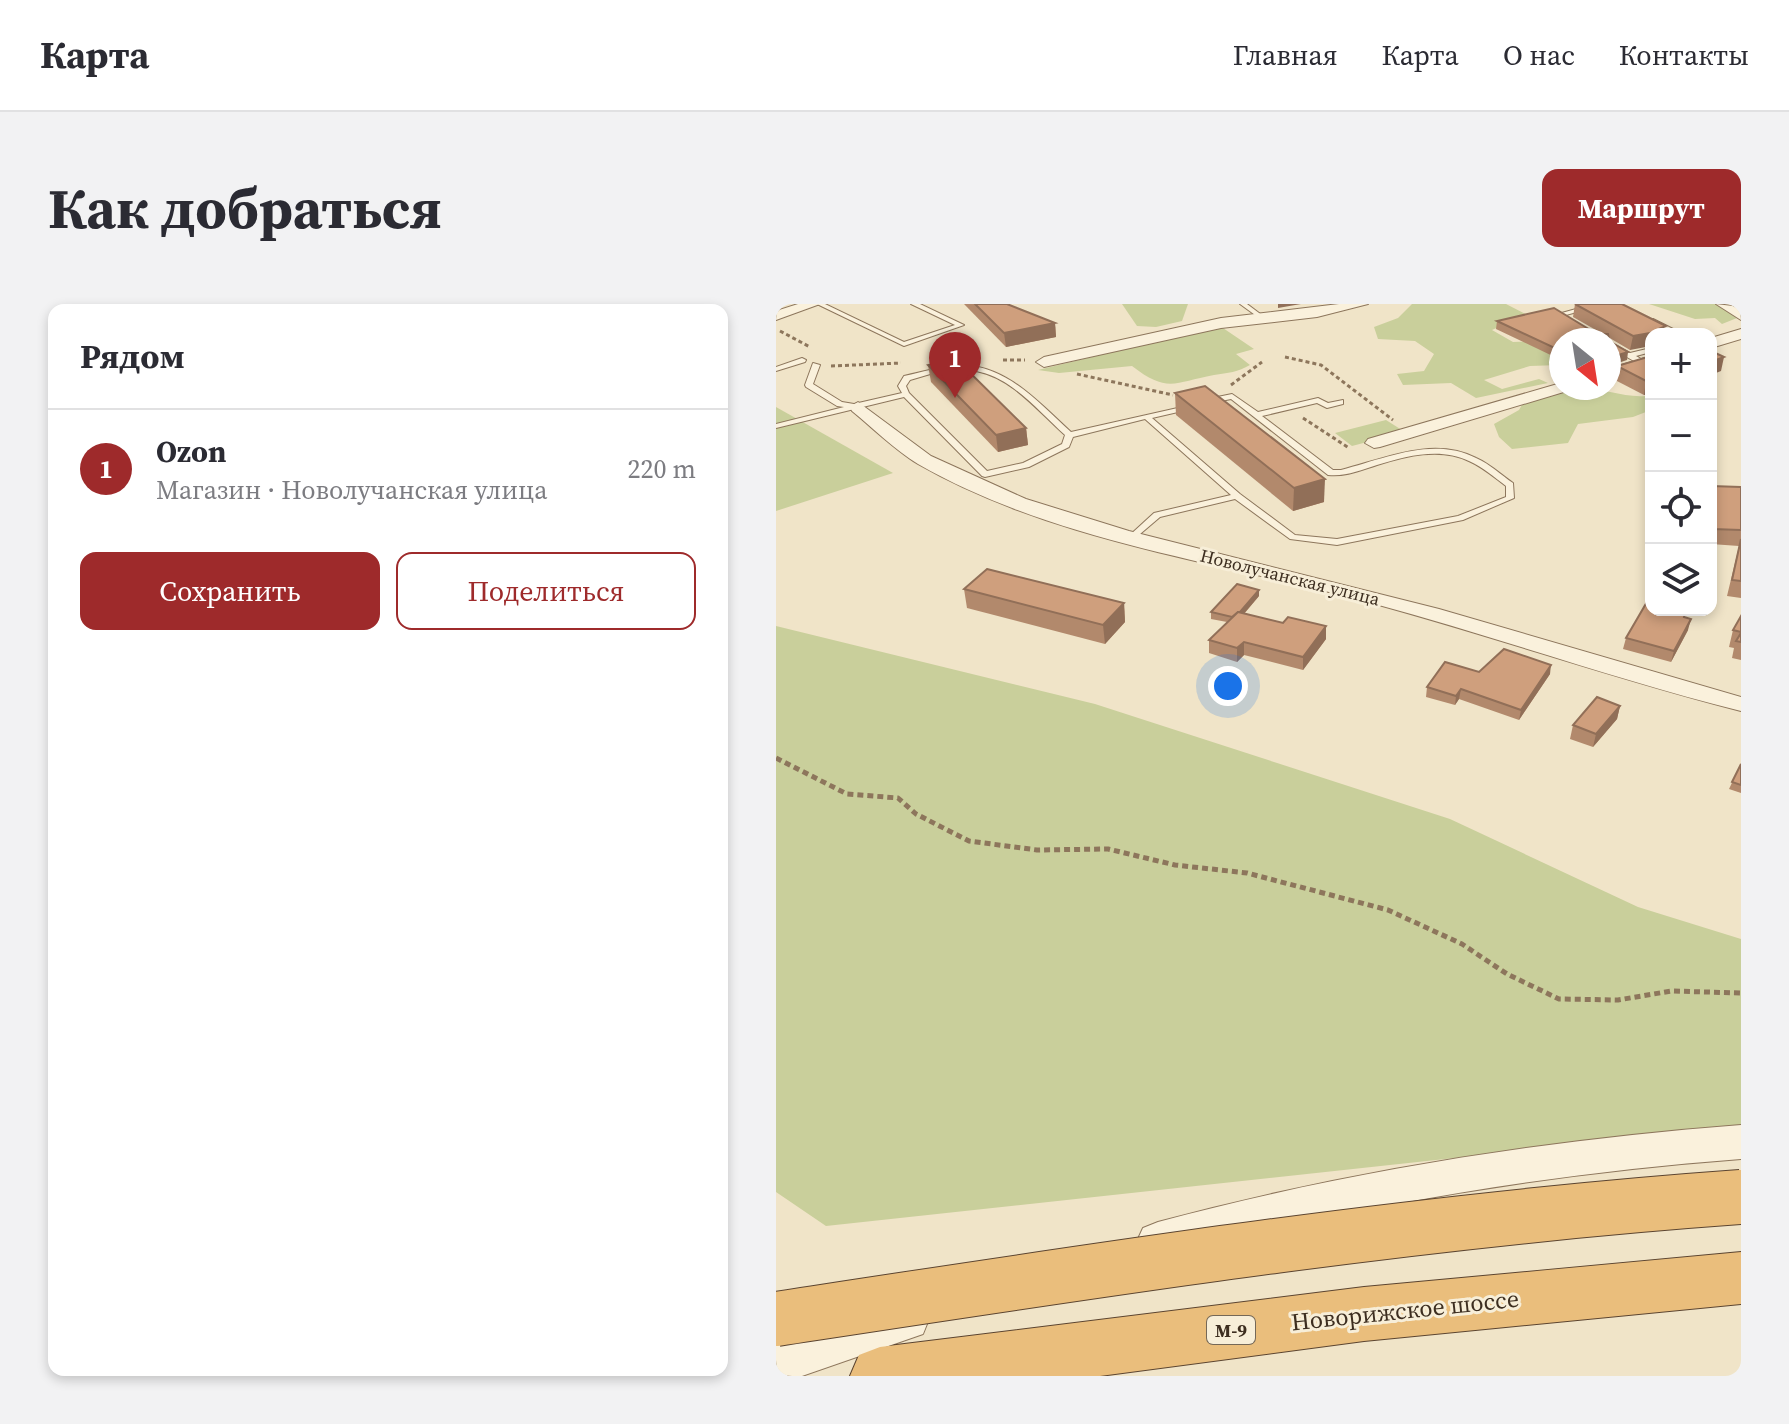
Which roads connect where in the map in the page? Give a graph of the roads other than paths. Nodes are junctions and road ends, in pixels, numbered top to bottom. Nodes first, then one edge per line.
1 (813, 304) edge
2 (820, 304) edge
3 (914, 304) edge
4 (1243, 304) edge
5 (1361, 304) edge
6 (1605, 304) edge
7 (1614, 304) edge
8 (1725, 304) edge
9 (1637, 314) edge
10 (1741, 315) edge
11 (776, 316) edge
12 (1264, 319) junction
13 (1576, 326) edge
14 (1666, 328) edge
15 (1741, 334) edge
16 (1717, 341) edge
17 (1621, 348) edge
18 (1644, 357) edge
19 (802, 360) dead end
20 (1044, 362) road end
21 (816, 365) dead end
22 (1621, 368) edge
23 (776, 369) edge
24 (1549, 392) edge
25 (906, 394) junction
26 (1340, 402) dead end
27 (858, 407) junction
28 (1256, 415) junction
29 (1147, 417) junction
30 (776, 426) edge
31 (1069, 435) junction
32 (1374, 443) dead end
33 (976, 478) junction
34 (1237, 496) junction
35 (1133, 537) junction
36 (1741, 704) edge
37 (1741, 1142) edge
38 (1741, 1197) edge
39 (1741, 1278) edge
40 (776, 1319) edge
41 (776, 1363) edge
42 (880, 1376) edge

1 - 11 street
2 - 3 lane
4 - 12 lane
5 - 12 street
6 - 7 lane
6 - 13 lane
8 - 10 street
9 - 14 lane
12 - 20 street
15 - 16 street
17 - 18 lane
18 - 22 street
19 - 23 lane
21 - 27 lane
24 - 32 street
25 - 27 lane
25 - 31 lane
25 - 33 lane
26 - 28 lane
27 - 30 lane
27 - 33 street, Новолучанская улица
28 - 29 lane
28 - 34 lane
29 - 31 lane
29 - 34 lane
31 - 33 lane
33 - 35 street, Новолучанская улица
34 - 35 lane
35 - 36 street, Новолучанская улица
37 - 41 street
38 - 40 highway, bridge
39 - 42 highway, Новорижское шоссе / М-9

